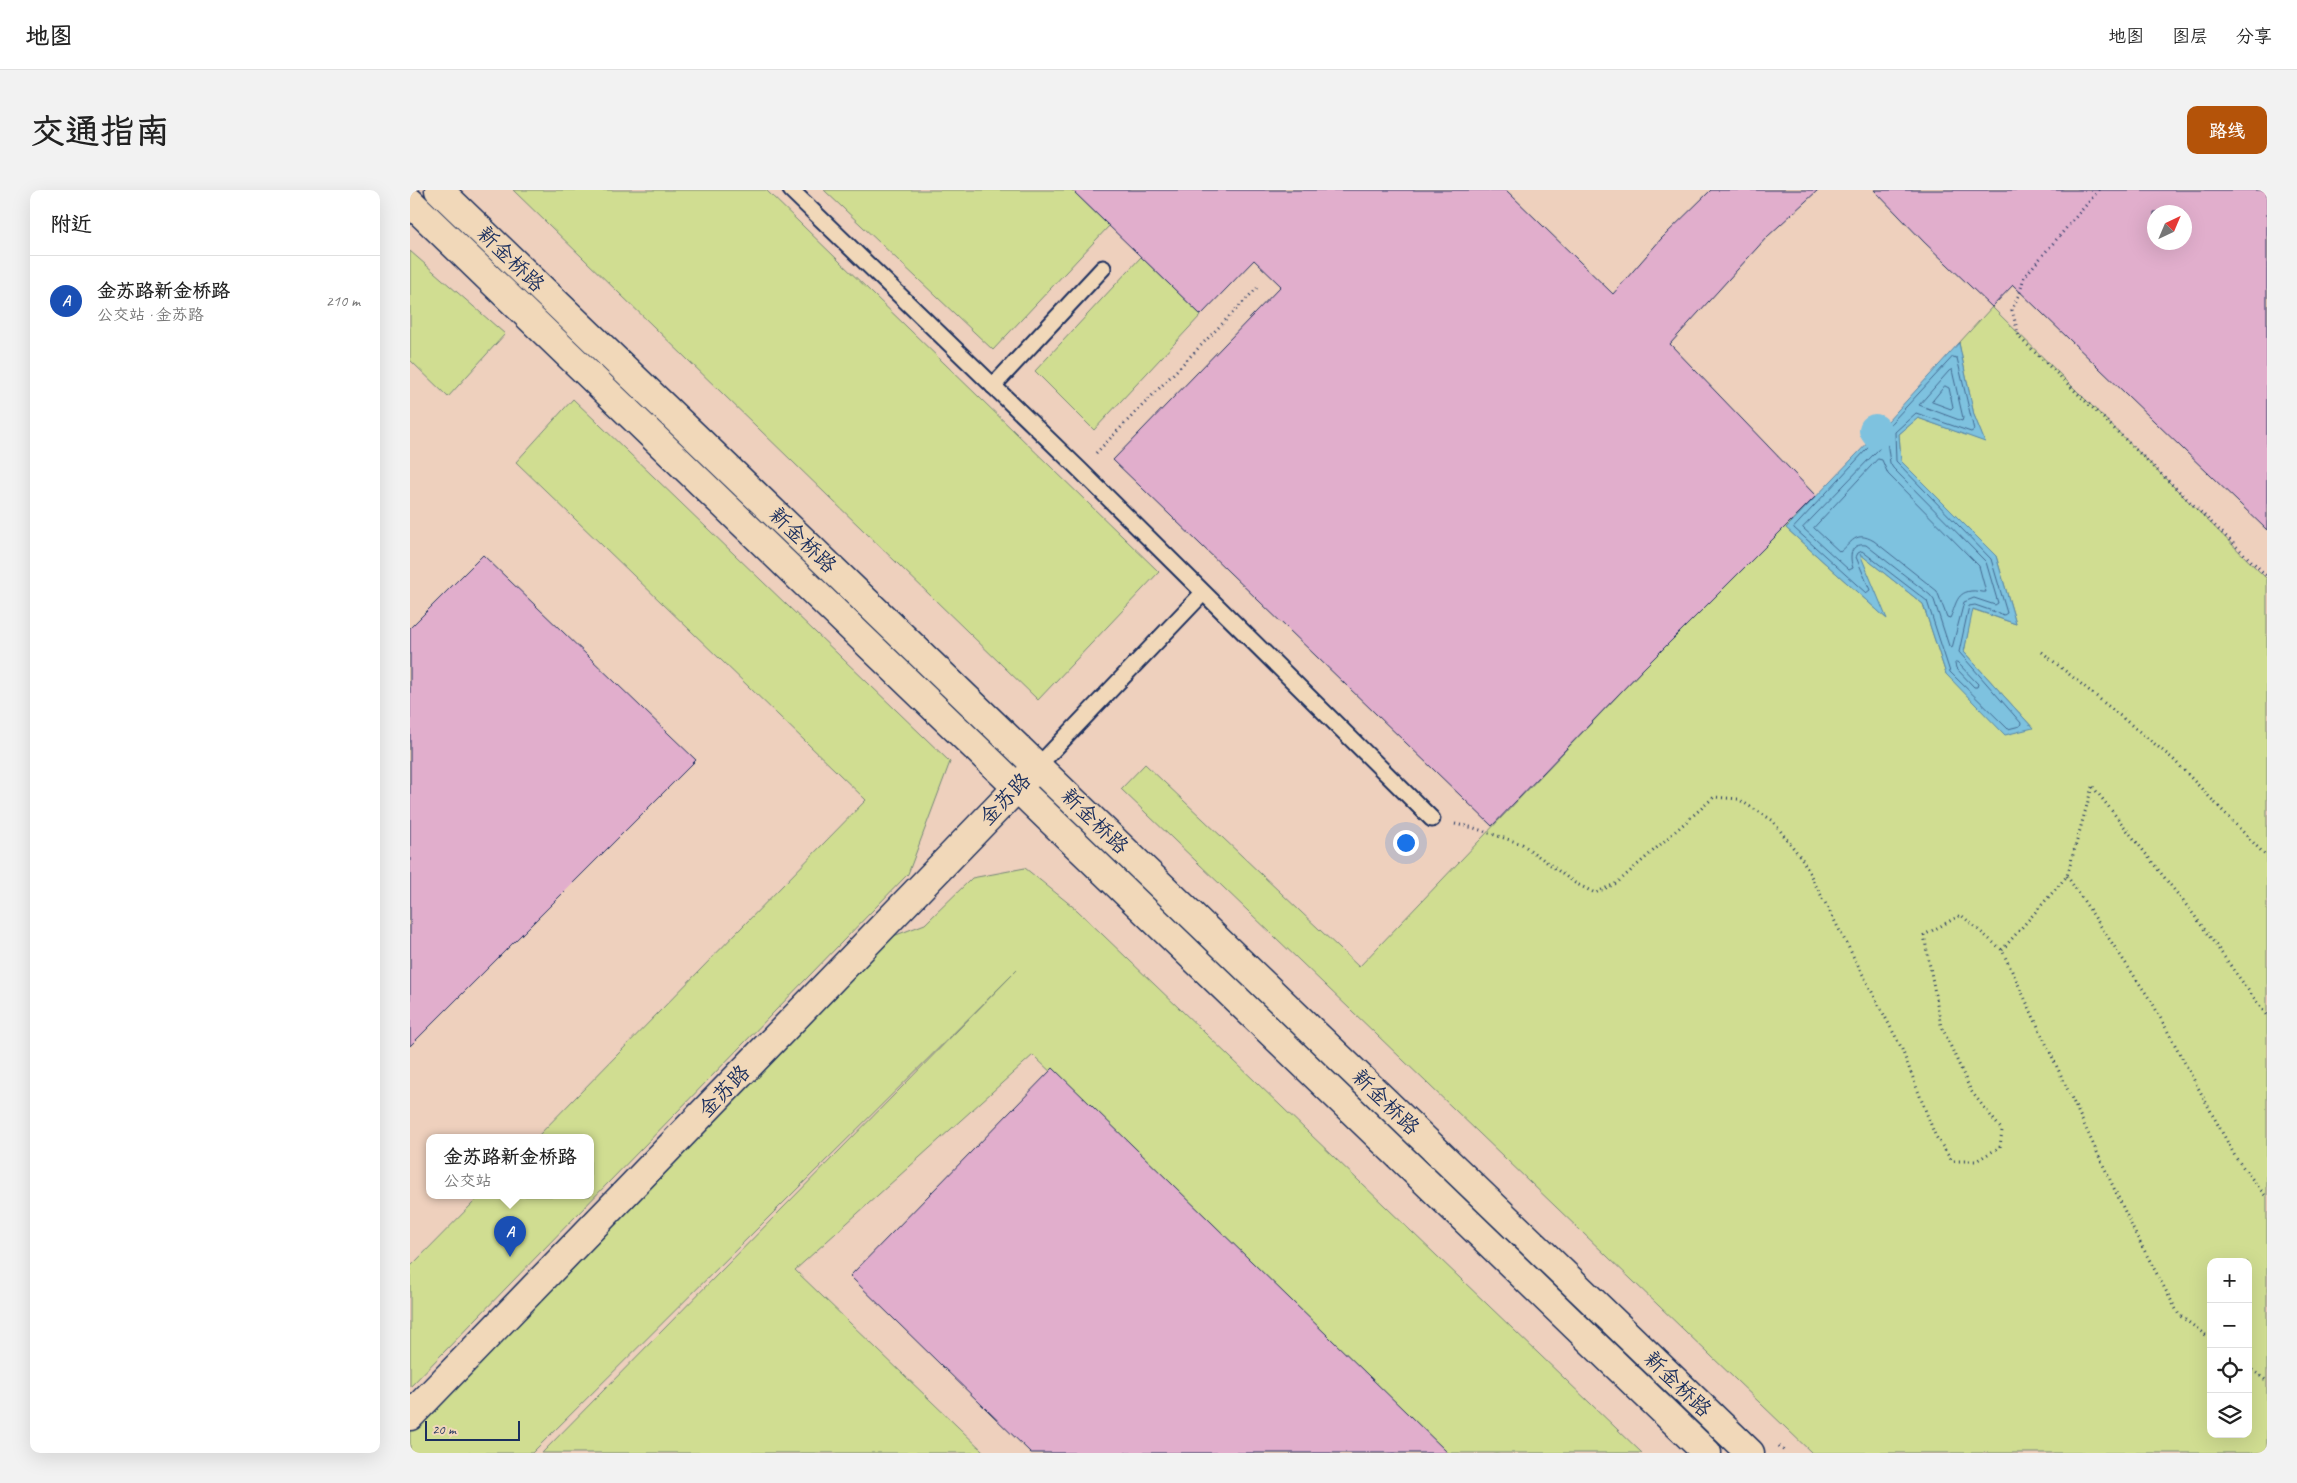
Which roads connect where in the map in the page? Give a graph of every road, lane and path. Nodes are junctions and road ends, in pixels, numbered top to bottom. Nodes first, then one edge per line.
1 (440, 190) edge
2 (791, 190) edge
3 (2099, 190) edge
4 (410, 202) edge
5 (1103, 268) dead end
6 (1257, 288) dead end
7 (993, 386) junction
8 (1080, 470) junction
9 (2267, 576) edge
10 (1203, 593) junction
11 (2042, 652) dead end
12 (1038, 766) junction
13 (1017, 787) junction
14 (1432, 819) joint
15 (2267, 857) edge
16 (2067, 876) junction
17 (2002, 950) junction
18 (2267, 1016) edge
19 (2267, 1198) edge
20 (2207, 1336) edge
21 (2252, 1370) edge
22 (2267, 1381) edge
23 (410, 1416) edge
24 (1707, 1453) edge
25 (1750, 1453) edge

1 - 12 street, 新金桥路
2 - 7 lane
3 - 9 path
4 - 13 street, 新金桥路
5 - 7 lane
6 - 8 path
7 - 8 lane
8 - 10 lane
10 - 12 lane
10 - 14 lane
11 - 15 path
12 - 13 street, 金苏路
12 - 25 street, 新金桥路
13 - 23 street, 金苏路
13 - 24 street, 新金桥路
14 - 17 path
16 - 17 path
16 - 18 path
16 - 19 path
17 - 20 path
21 - 22 path

